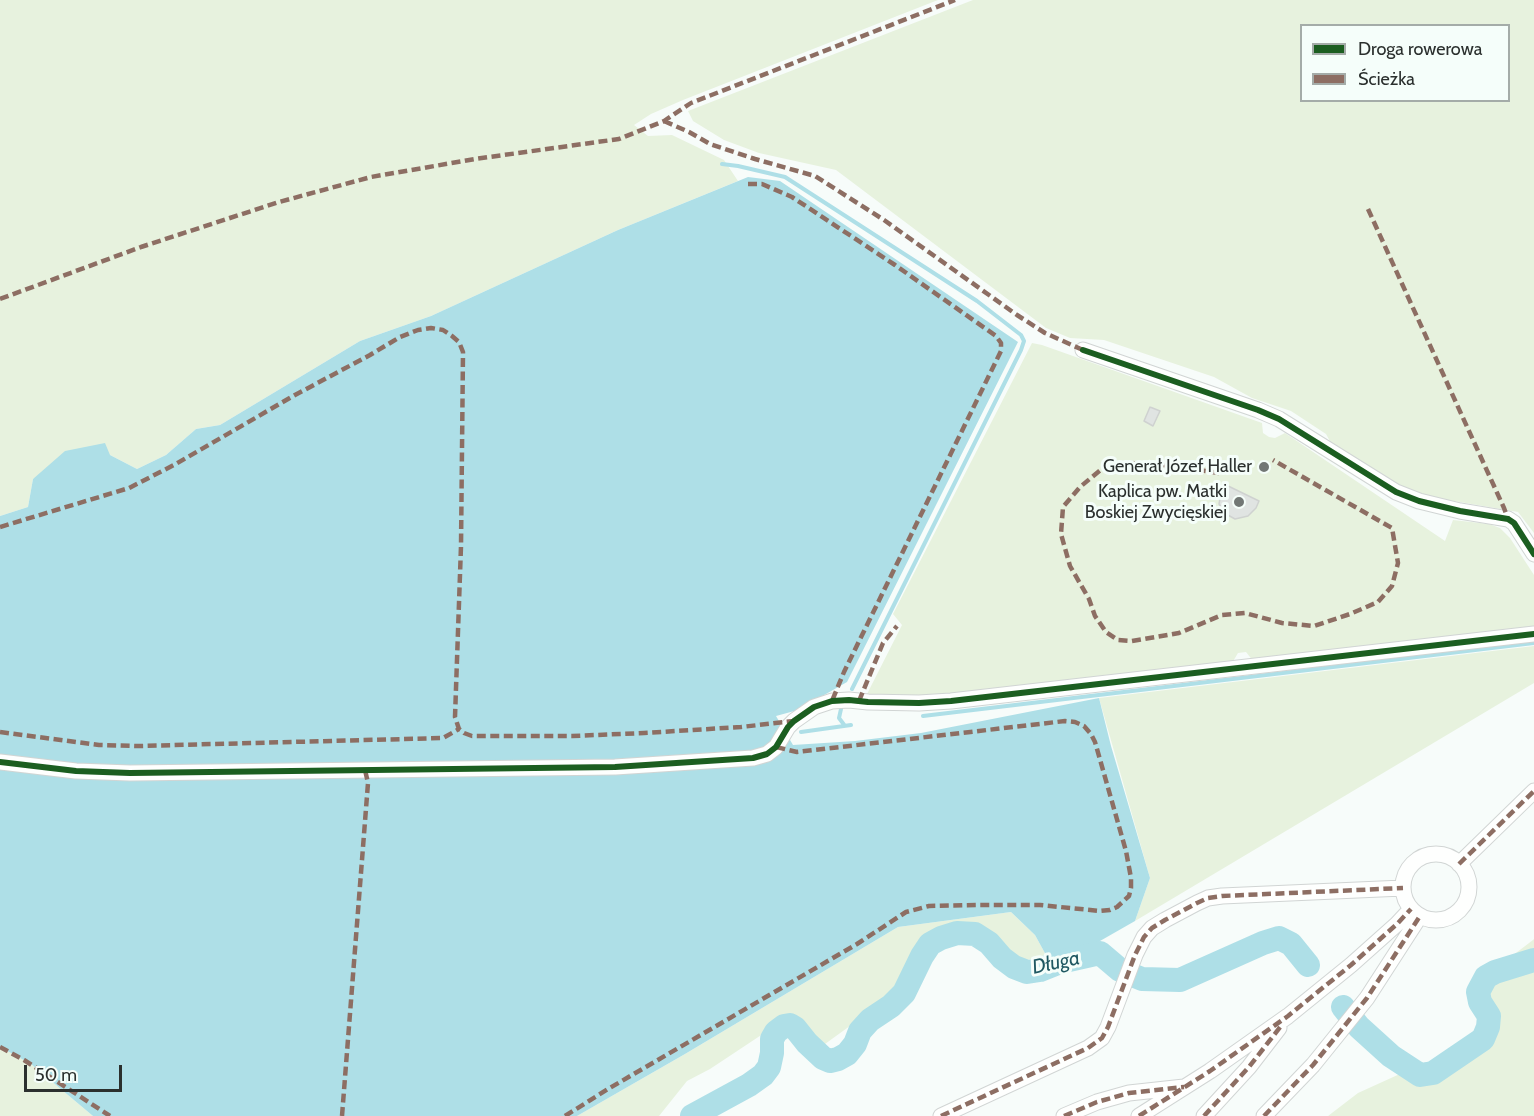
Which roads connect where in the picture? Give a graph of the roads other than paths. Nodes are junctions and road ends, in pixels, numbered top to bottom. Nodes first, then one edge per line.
1 (1083, 350) dead end
2 (1534, 554) edge
3 (1534, 634) edge
4 (0, 762) edge
5 (1534, 791) edge
6 (1459, 864) junction
7 (1402, 888) junction
8 (1416, 913) junction
9 (1288, 1016) junction
10 (1187, 1087) junction
11 (941, 1116) edge
12 (1064, 1116) edge
13 (1139, 1116) edge
14 (1204, 1116) edge
15 (1264, 1116) edge

1 - 2 street
3 - 4 street
5 - 6 street
6 - 7 street
6 - 8 street
7 - 8 street
7 - 11 street
8 - 9 street
8 - 15 street
9 - 10 street
9 - 14 street
10 - 12 street
10 - 13 street

